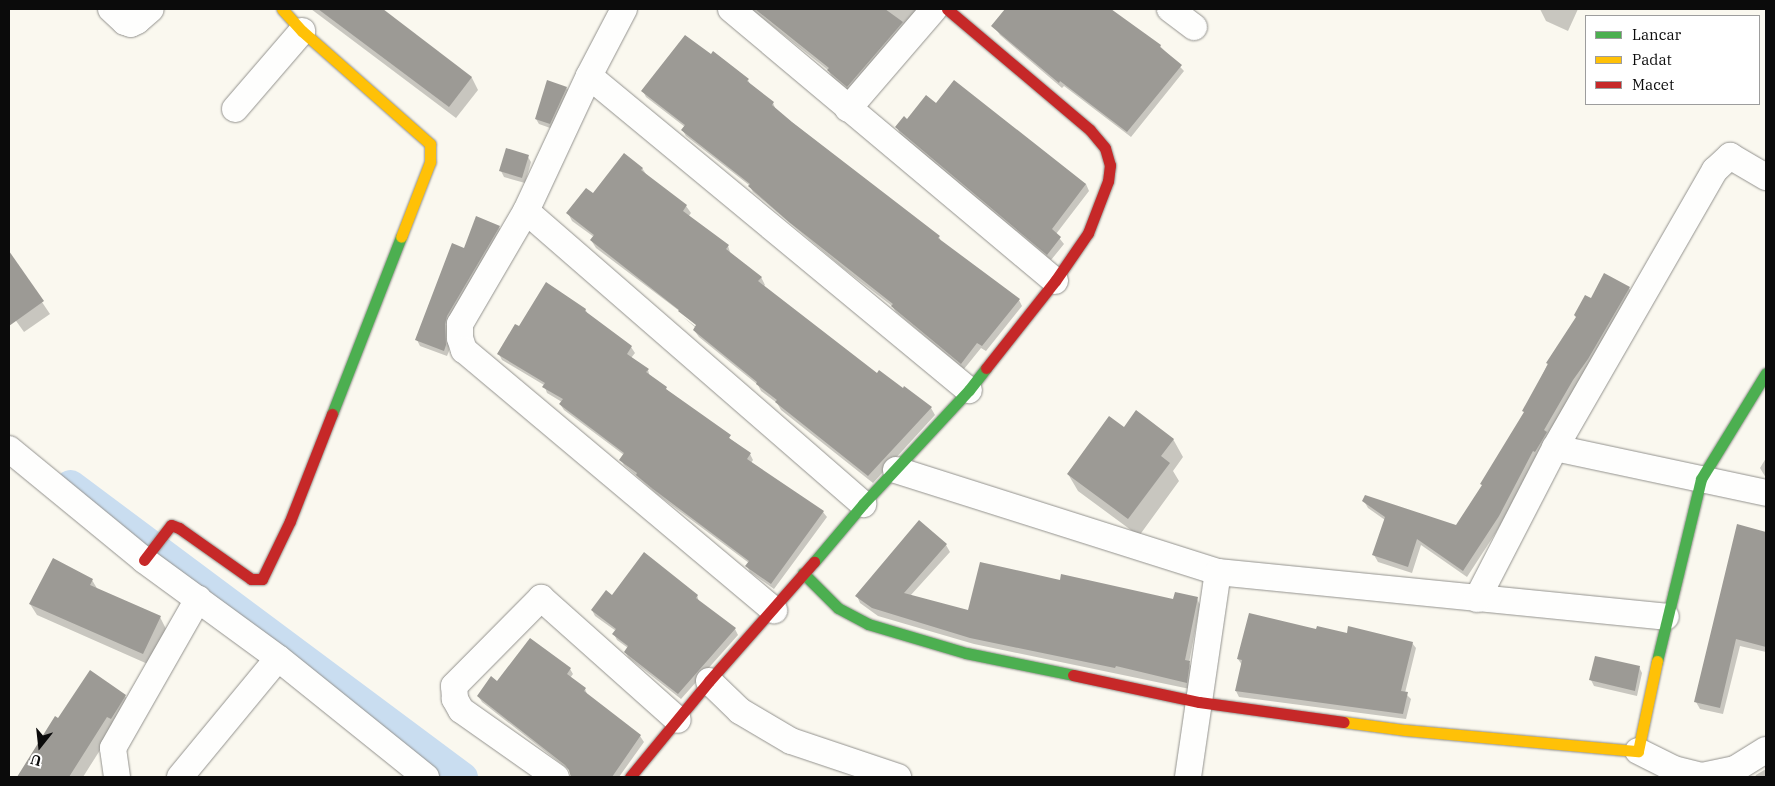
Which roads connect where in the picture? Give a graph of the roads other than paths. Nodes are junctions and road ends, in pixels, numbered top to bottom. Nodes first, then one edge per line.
1 (111, 9) edge
2 (151, 9) edge
3 (282, 9) edge
4 (624, 9) edge
5 (731, 9) edge
6 (934, 9) edge
7 (947, 9) edge
8 (1170, 9) edge
9 (1194, 27) dead end
10 (302, 31) junction
11 (589, 76) junction
12 (848, 108) junction
13 (235, 109) dead end
14 (1766, 177) edge
15 (526, 211) junction
16 (1055, 281) junction
17 (1766, 373) edge
18 (968, 390) junction
19 (1555, 448) junction
20 (9, 449) edge
21 (896, 470) junction
22 (1702, 479) junction
23 (1766, 493) edge
24 (863, 504) junction
25 (147, 557) junction
26 (1218, 572) junction
27 (803, 573) junction
28 (198, 599) junction
29 (1477, 599) junction
30 (774, 610) junction
31 (1666, 617) junction
32 (278, 658) junction
33 (709, 682) junction
34 (1200, 702) junction
35 (678, 720) junction
36 (1766, 750) edge
37 (1638, 751) junction
38 (117, 777) edge
39 (180, 777) edge
40 (426, 777) edge
41 (556, 777) edge
42 (630, 777) edge
43 (898, 777) edge
44 (1188, 777) edge

1 - 2 street
3 - 10 street
4 - 11 street
5 - 12 street
6 - 12 street
7 - 16 street
8 - 9 street
10 - 13 street
10 - 25 street
11 - 15 street
11 - 18 street
12 - 16 street
14 - 19 street
15 - 24 street
15 - 30 street
16 - 18 street
17 - 22 street
18 - 21 street
19 - 22 street
19 - 29 street
20 - 25 street
21 - 24 street
21 - 26 street
22 - 23 street
22 - 31 street
24 - 27 street
25 - 28 street
26 - 29 street
26 - 34 street
27 - 30 street
27 - 34 street
28 - 32 street
28 - 38 street
29 - 31 street
30 - 33 street
31 - 37 street
32 - 39 street
32 - 40 street
33 - 35 street
33 - 43 street
34 - 37 street
34 - 44 street
35 - 41 street
35 - 42 street
36 - 37 street

